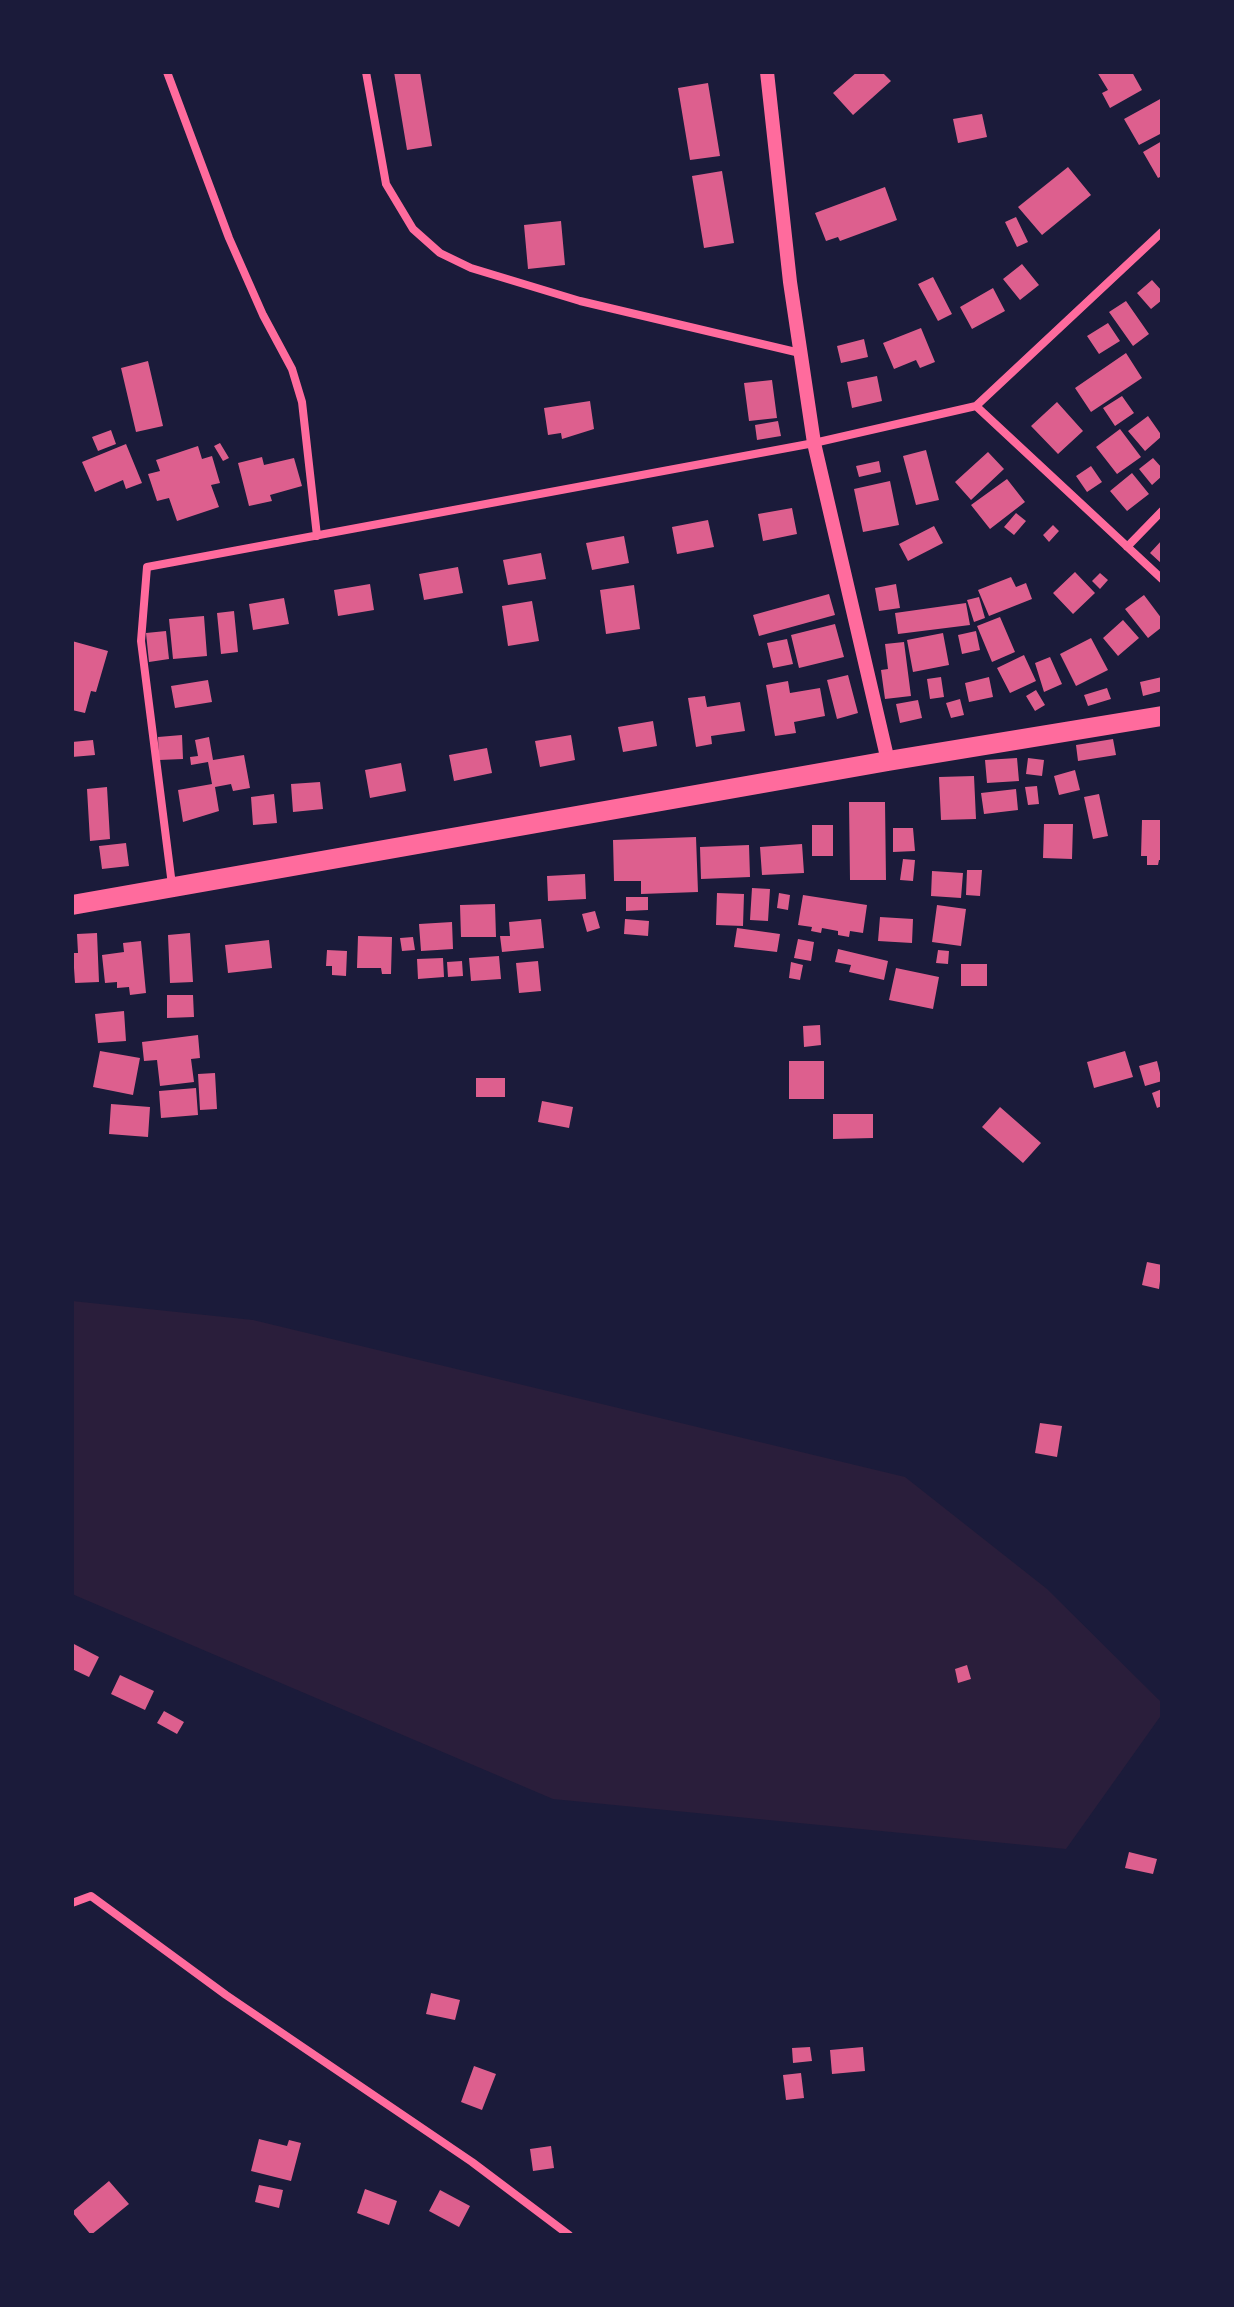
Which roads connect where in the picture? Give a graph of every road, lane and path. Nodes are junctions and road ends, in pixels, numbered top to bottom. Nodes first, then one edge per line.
1 (167, 72) edge
2 (366, 72) edge
3 (767, 72) edge
4 (1162, 232) edge
5 (800, 353) junction
6 (976, 406) junction
7 (814, 443) junction
8 (1162, 511) edge
9 (317, 536) junction
10 (1127, 547) junction
11 (1162, 579) edge
12 (1162, 716) edge
13 (888, 761) junction
14 (172, 888) junction
15 (72, 905) edge
16 (72, 1903) edge
17 (569, 2235) edge

1 - 9 street
2 - 5 street
3 - 5 street
4 - 6 street
5 - 7 street
6 - 7 street
6 - 10 street
7 - 9 street
7 - 13 street
8 - 10 street
9 - 14 street
10 - 11 street
12 - 13 highway
13 - 14 highway
14 - 15 highway
16 - 17 street

